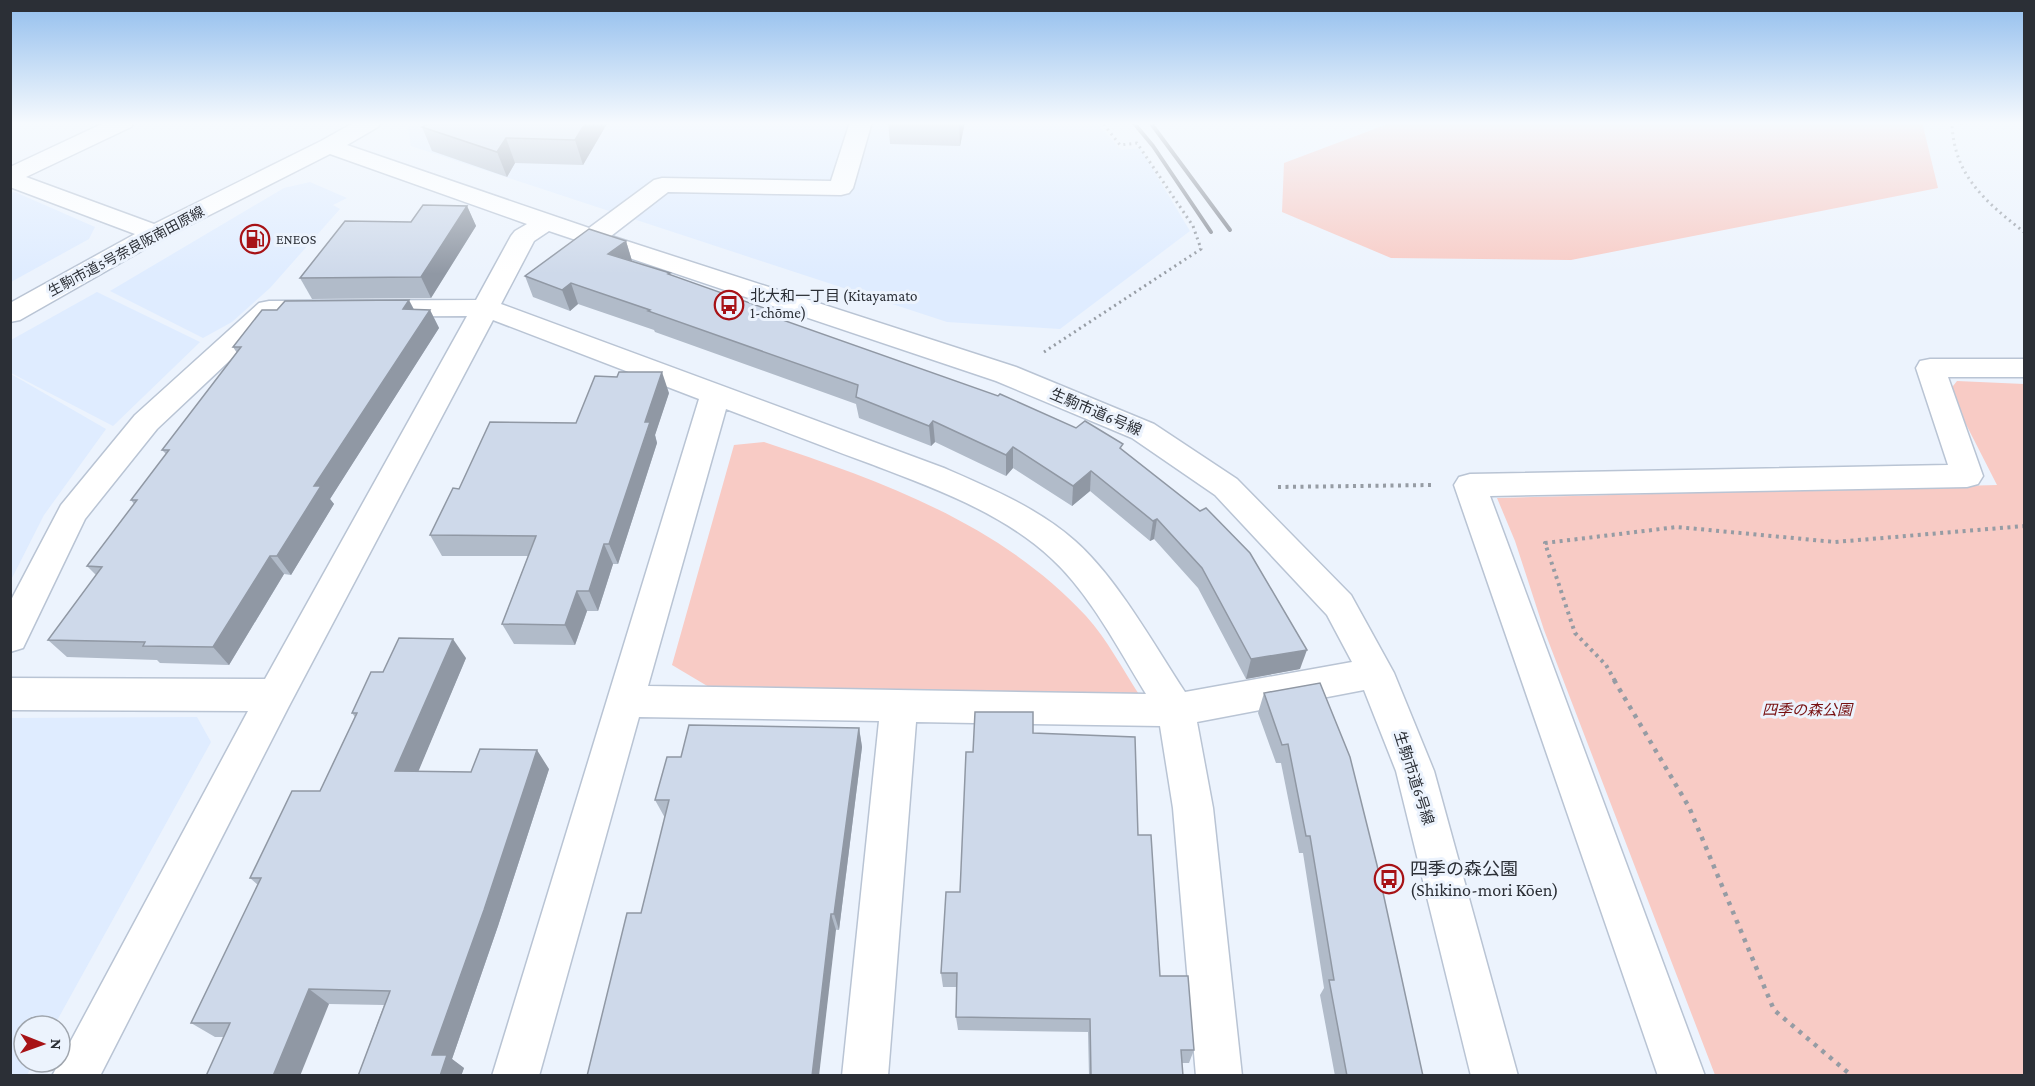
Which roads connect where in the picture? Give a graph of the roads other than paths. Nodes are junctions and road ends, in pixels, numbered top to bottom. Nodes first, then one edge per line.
1 (276, 173) edge
2 (406, 173) edge
3 (846, 173) edge
4 (10, 177) edge
5 (547, 222) junction
6 (155, 233) junction
7 (592, 238) junction
8 (487, 308) junction
9 (10, 314) edge
10 (2025, 368) edge
11 (715, 394) junction
12 (10, 639) edge
13 (1376, 673) junction
14 (10, 694) edge
15 (276, 695) junction
16 (627, 700) junction
17 (899, 706) junction
18 (1176, 710) junction
19 (75, 1076) edge
20 (515, 1076) edge
21 (865, 1076) edge
22 (1219, 1076) edge
23 (1495, 1076) edge
24 (1682, 1076) edge

1 - 6 street, 生駒市道5号奈良阪南田原線
2 - 5 street, 生駒市道6号線
3 - 7 street
4 - 6 street
5 - 7 street, 生駒市道6号線
5 - 8 street
6 - 9 street, 生駒市道5号奈良阪南田原線
7 - 13 street, 生駒市道6号線
8 - 11 street
8 - 12 street
8 - 15 street
10 - 24 street
11 - 16 street
11 - 18 street
13 - 18 street
13 - 23 street, 生駒市道6号線
14 - 15 street
15 - 19 street
16 - 17 street
16 - 20 street
17 - 18 street
17 - 21 street
18 - 22 street

